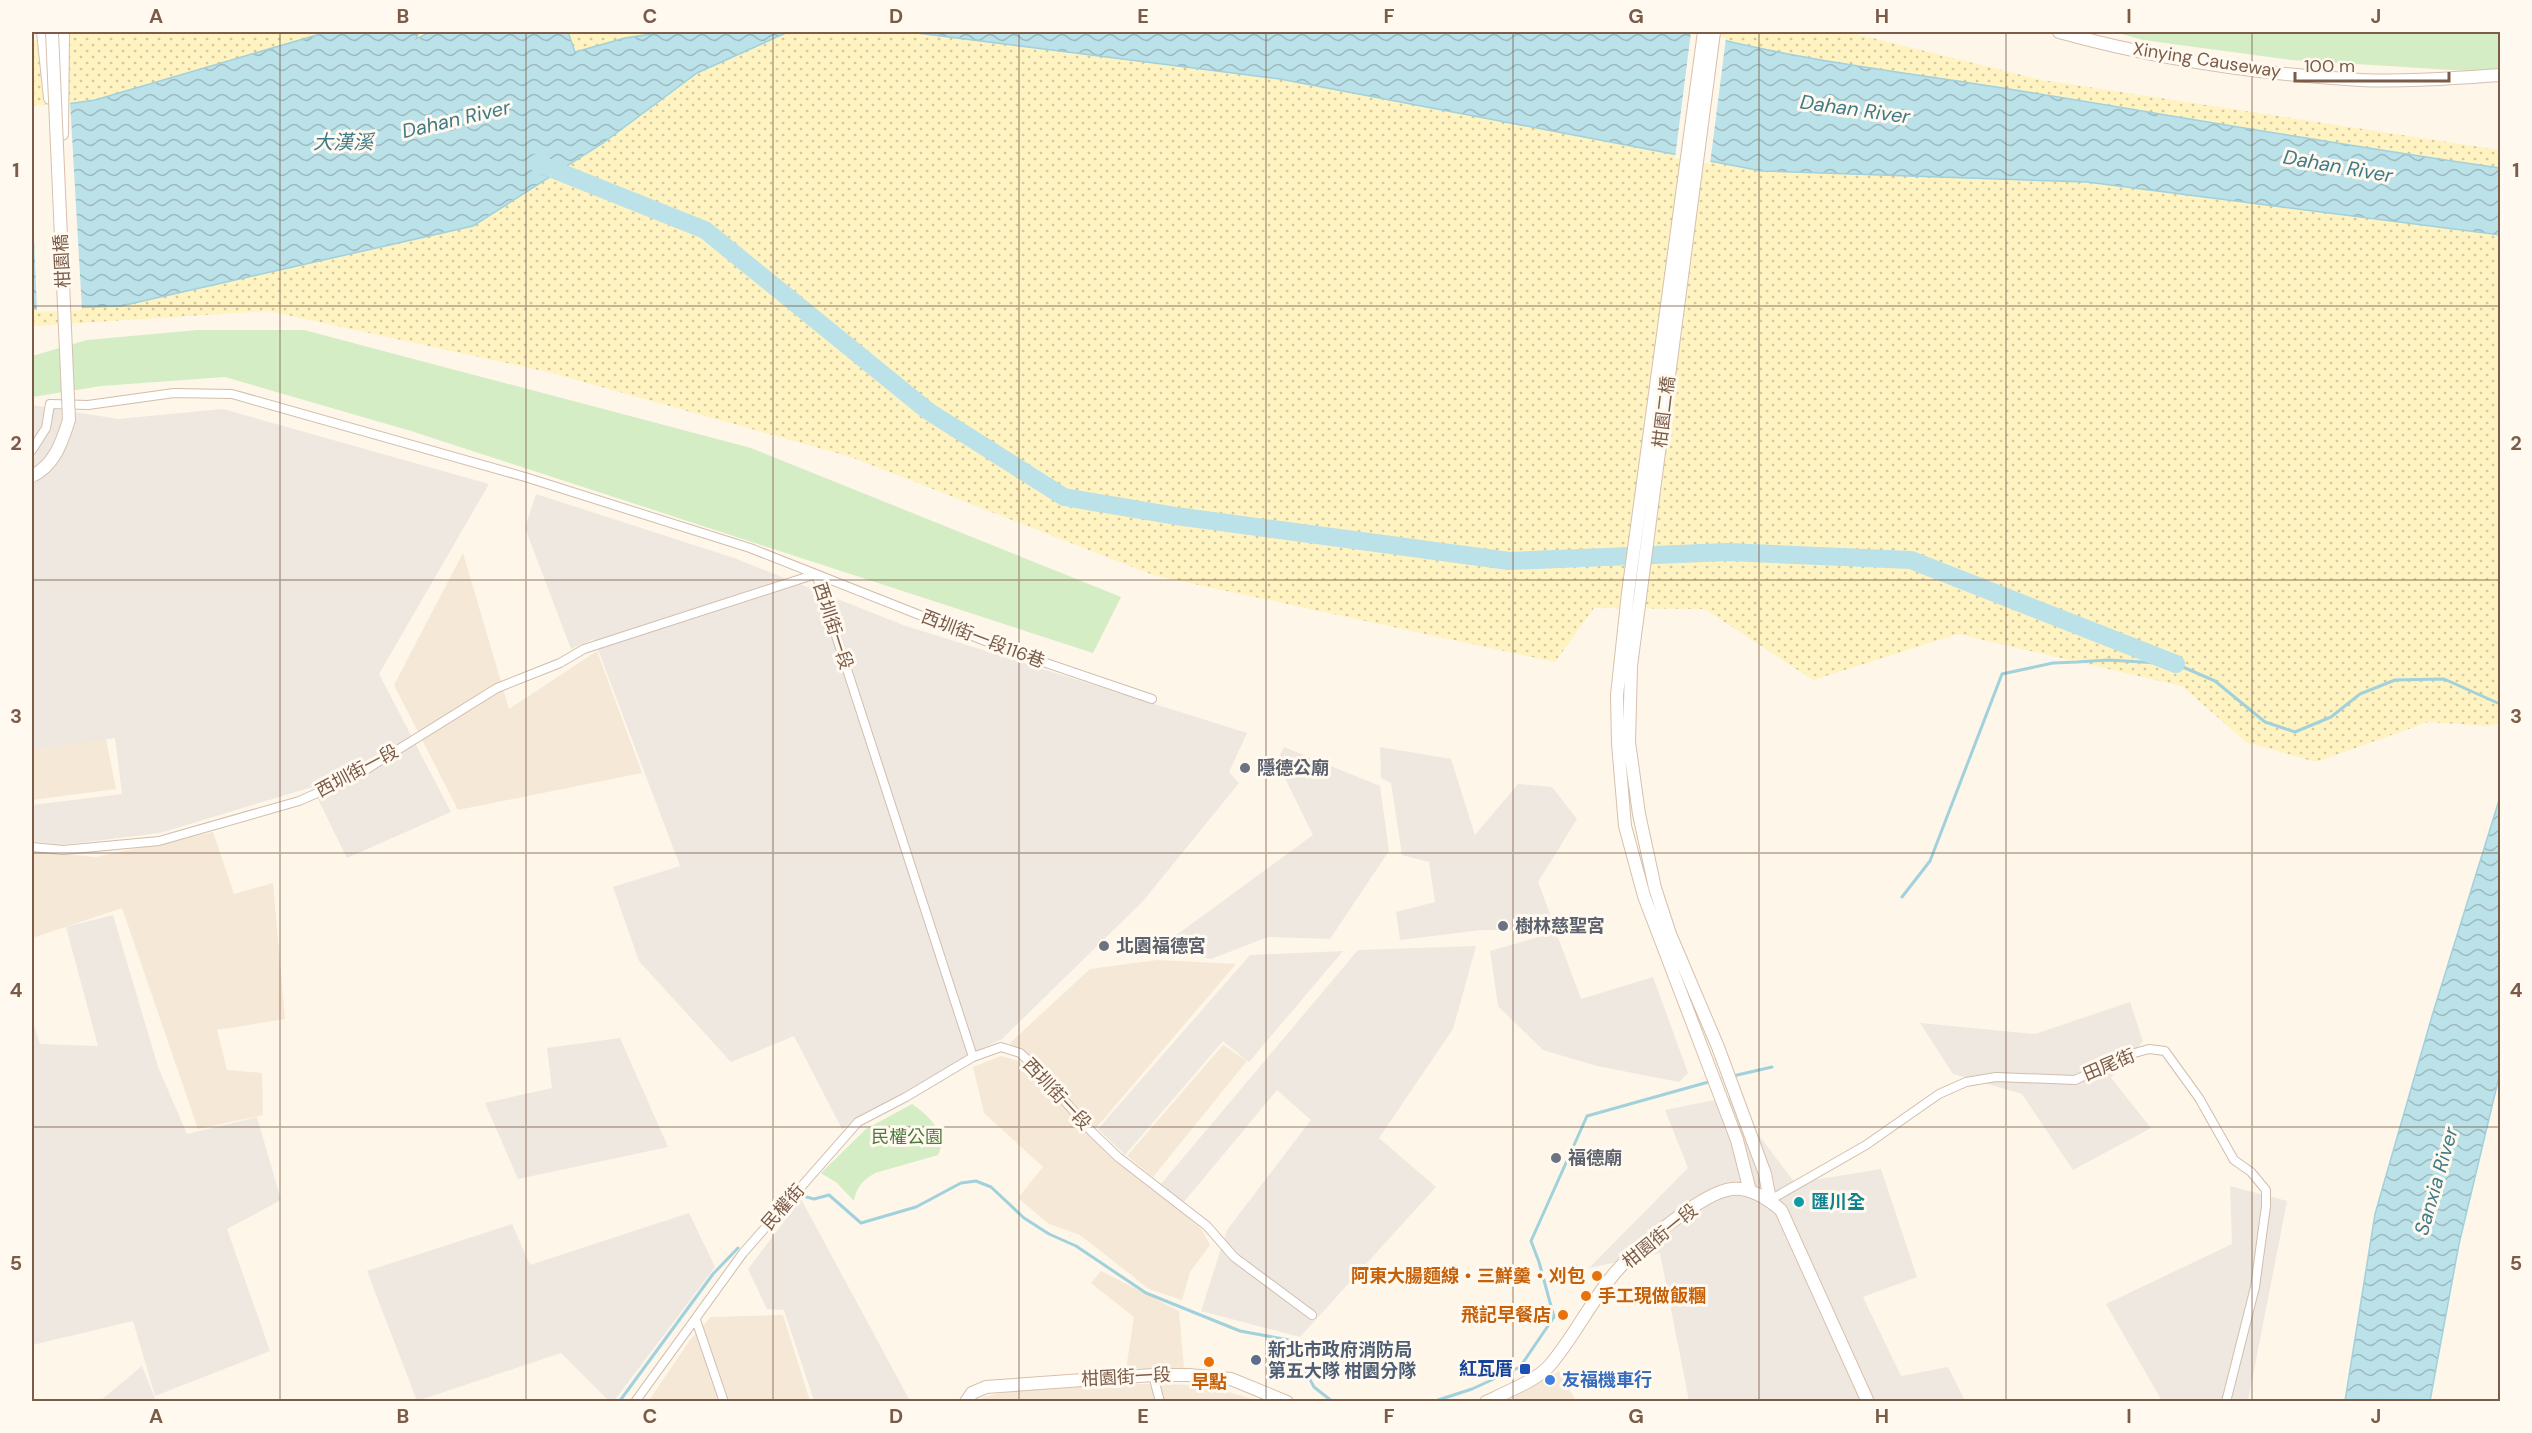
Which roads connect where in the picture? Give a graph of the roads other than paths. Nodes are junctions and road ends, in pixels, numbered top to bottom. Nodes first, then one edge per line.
1 (43, 32) edge
2 (52, 32) edge
3 (63, 32) edge
4 (1704, 32) edge
5 (1714, 32) edge
6 (2059, 32) edge
7 (2500, 75) edge
8 (60, 231) junction
9 (32, 450) edge
10 (32, 476) edge
11 (816, 573) junction
12 (1152, 699) dead end
13 (32, 847) edge
14 (973, 1057) junction
15 (1750, 1191) junction
16 (1770, 1200) junction
17 (1312, 1315) dead end
18 (696, 1320) junction
19 (1153, 1375) junction
20 (635, 1401) edge
21 (724, 1401) edge
22 (966, 1401) edge
23 (1160, 1401) edge
24 (1287, 1401) edge
25 (1486, 1401) edge
26 (1868, 1401) edge
27 (2226, 1401) edge

1 - 8 street, bridge
2 - 8 street, 柑園橋, bridge
3 - 8 street, bridge
4 - 15 street, 柑園二橋
5 - 16 street, 柑園二橋
6 - 7 street, Xinying Causeway
8 - 10 street, 柑園橋, bridge
9 - 11 street, 西圳街一段116巷
11 - 12 street, 西圳街一段116巷
11 - 13 street, 西圳街一段
11 - 14 street, 西圳街一段
14 - 17 street, 西圳街一段
14 - 18 street, 民權街
15 - 16 street, 柑園街一段
15 - 25 street, 柑園街一段
16 - 26 street, 柑園街一段
16 - 27 street, 田尾街
18 - 20 street, 民權街
18 - 21 street
19 - 22 street, 柑園街一段
19 - 23 street
19 - 24 street, 柑園街一段

